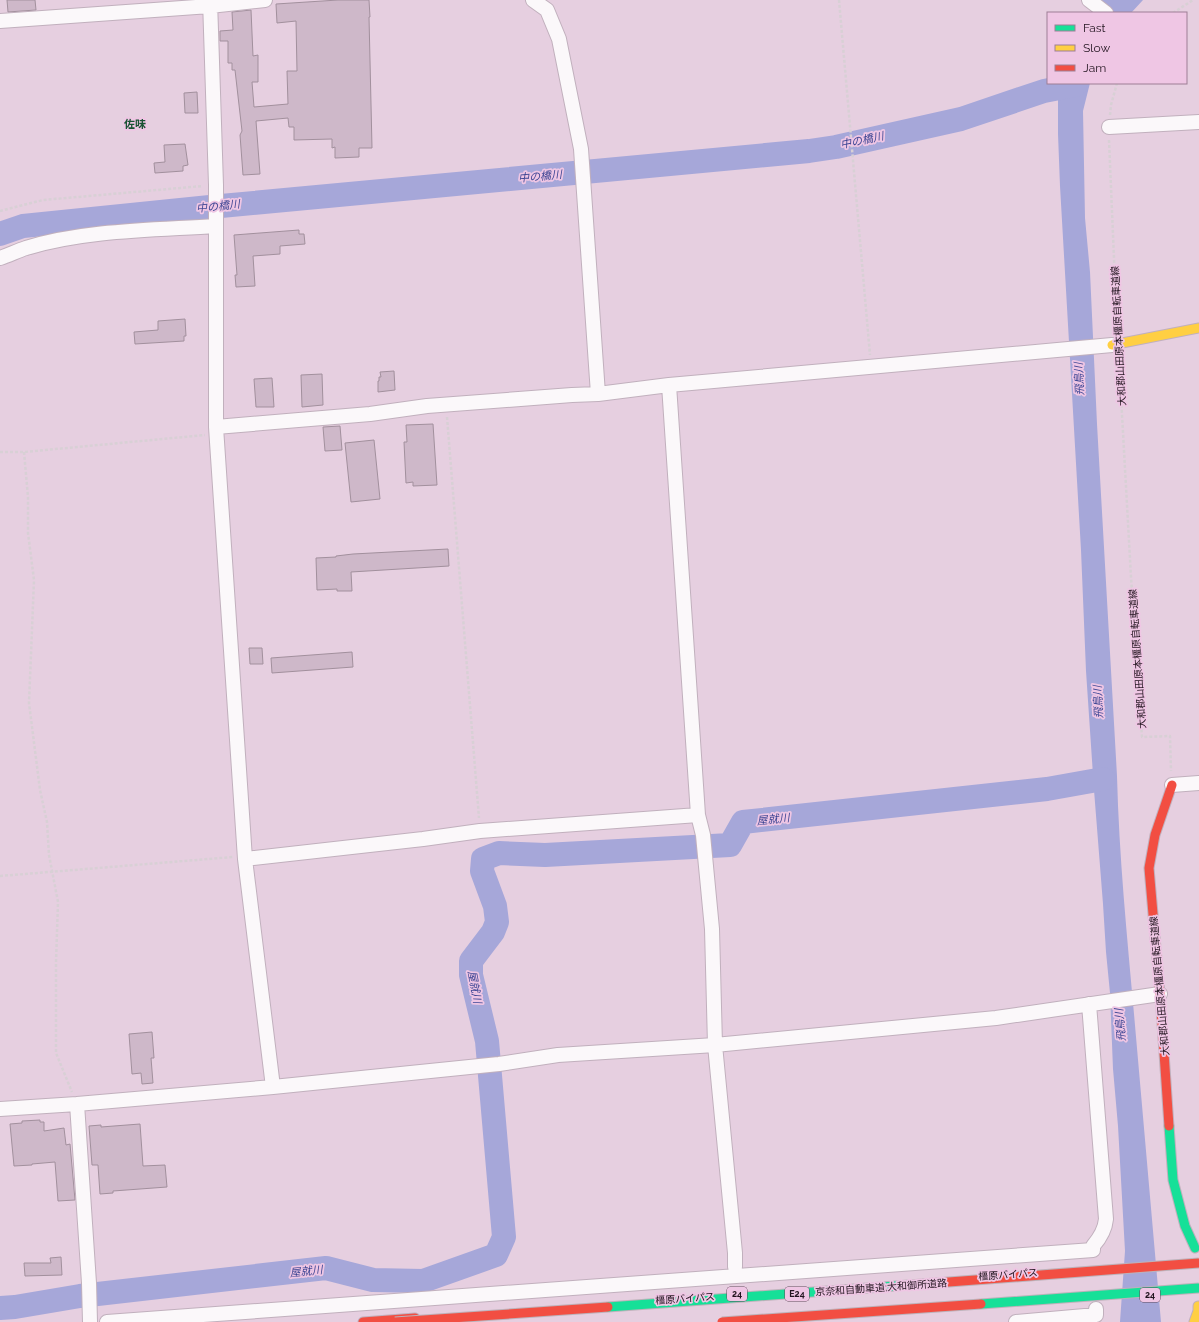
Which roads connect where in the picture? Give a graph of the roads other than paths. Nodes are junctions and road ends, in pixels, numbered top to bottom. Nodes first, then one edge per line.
1 (265, 0) edge
2 (533, 0) edge
3 (1089, 0) edge
4 (210, 3) edge
5 (1105, 12) edge
6 (0, 21) edge
7 (1199, 122) edge
8 (1109, 127) road end
9 (215, 226) junction
10 (0, 258) edge
11 (1199, 328) edge
12 (1115, 345) joint
13 (669, 386) junction
14 (598, 394) junction
15 (216, 431) junction
16 (1199, 784) edge
17 (1172, 785) joint
18 (698, 815) junction
19 (244, 857) junction
20 (1157, 994) junction
21 (1091, 1003) junction
22 (715, 1045) junction
23 (273, 1087) junction
24 (77, 1104) junction
25 (0, 1109) edge
26 (1196, 1245) edge
27 (1199, 1260) edge
28 (1199, 1263) edge
29 (736, 1272) junction
30 (1199, 1288) edge
31 (1199, 1292) edge
32 (737, 1294) junction
33 (1096, 1312) dead end
34 (90, 1322) edge
35 (107, 1322) edge
36 (362, 1322) edge
37 (395, 1322) edge
38 (722, 1322) edge
39 (739, 1322) edge
40 (769, 1322) edge
41 (1016, 1322) edge

1 - 4 street
2 - 14 street
3 - 5 street
4 - 6 street
4 - 9 street
7 - 8 street
9 - 10 street
9 - 15 street
11 - 12 main road
12 - 13 street
13 - 14 street
13 - 18 street
14 - 15 street
15 - 19 street
16 - 17 street
17 - 20 main road, 大和郡山田原本橿原自転車道線
18 - 19 street
18 - 22 street
19 - 23 street
20 - 21 street
20 - 26 main road, 大和郡山田原本橿原自転車道線
21 - 22 street
21 - 29 street
22 - 23 street
22 - 29 street
23 - 24 street
24 - 25 street
24 - 34 street
27 - 32 main road, 橿原バイパス / 24
28 - 37 main road, 京奈和自動車道;大和御所道路 / E24, bridge
29 - 32 street
29 - 35 street
30 - 38 main road, E24, bridge
31 - 40 main road, 24, bridge
32 - 36 main road, 橿原バイパス / 24
32 - 39 street
33 - 41 street

